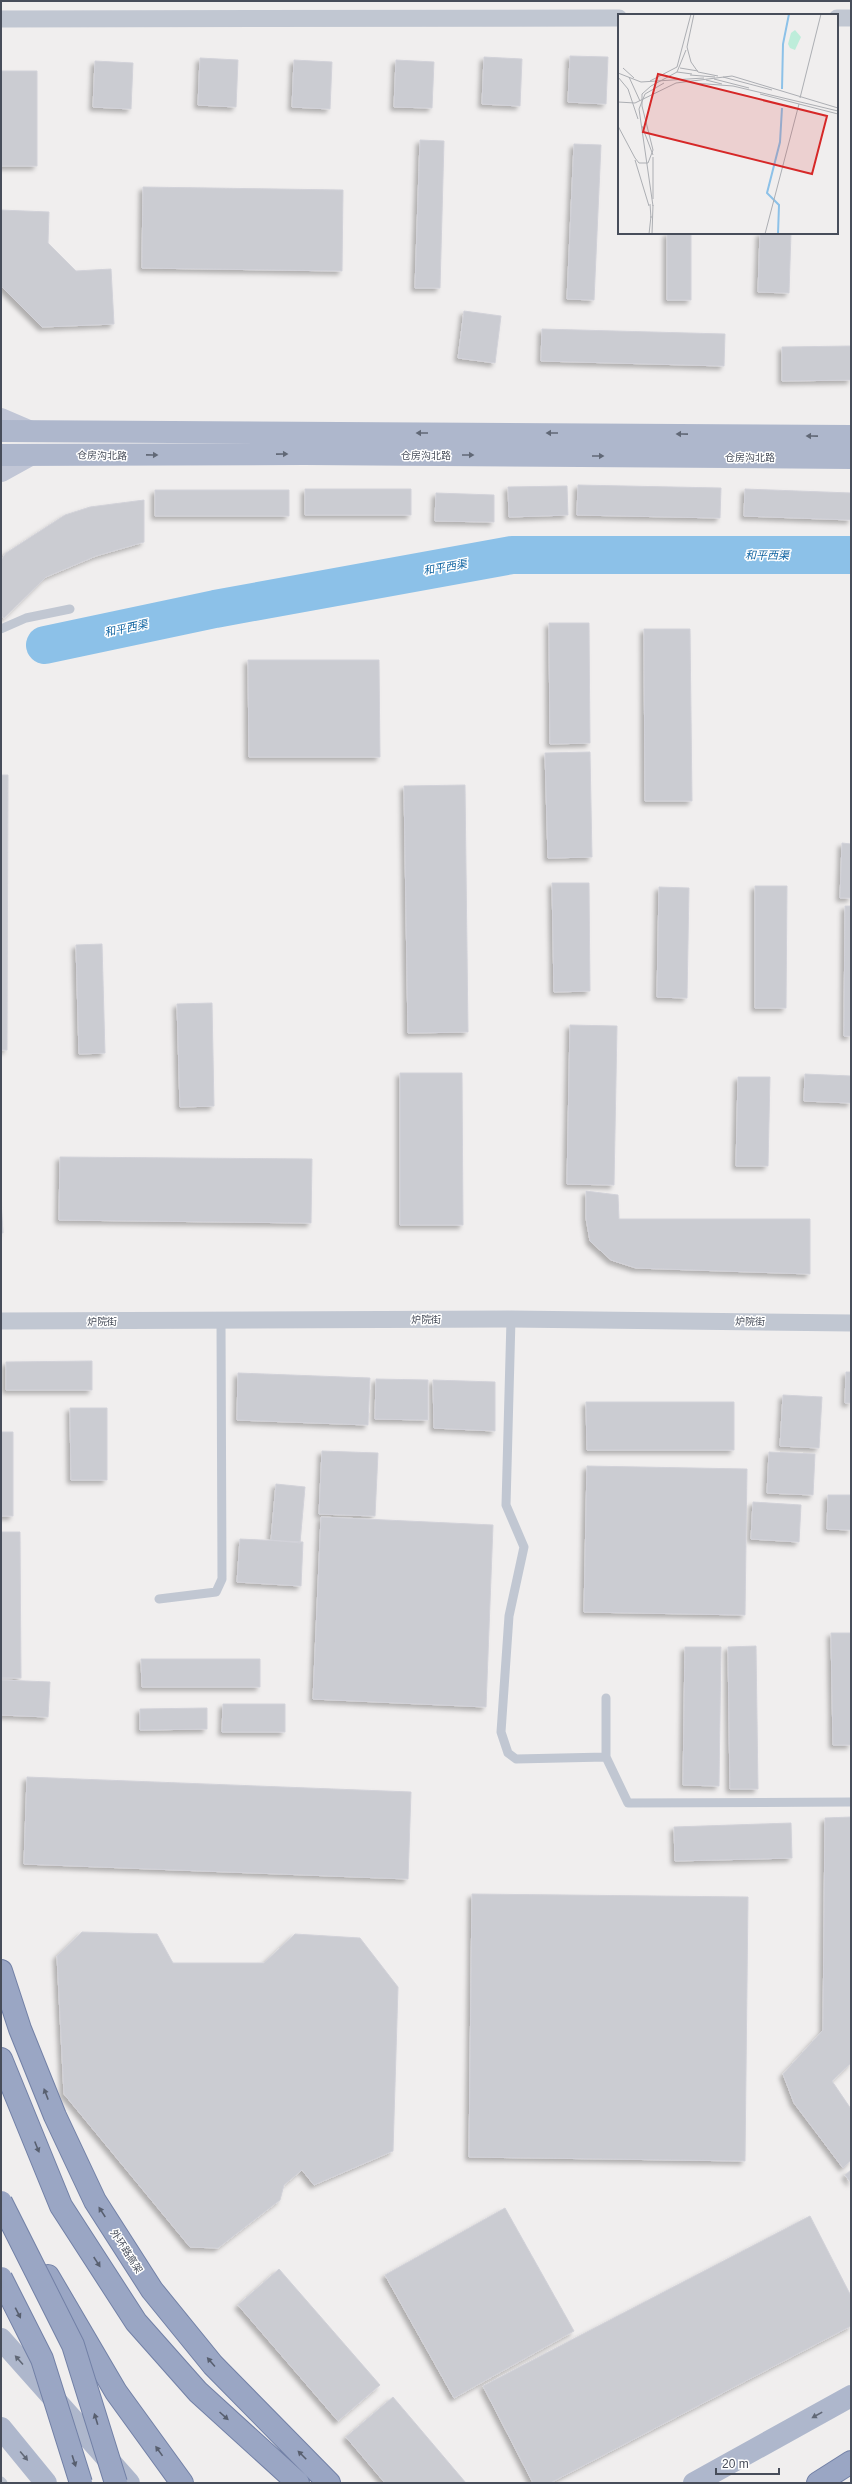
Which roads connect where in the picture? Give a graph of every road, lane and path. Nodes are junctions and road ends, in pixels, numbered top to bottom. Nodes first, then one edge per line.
1 (618, 18) edge
2 (838, 18) edge
3 (851, 18) edge
4 (1, 19) edge
5 (1, 418) edge
6 (1, 431) edge
7 (29, 431) junction
8 (851, 436) edge
9 (1, 455) edge
10 (30, 455) junction
11 (851, 458) edge
12 (1, 471) edge
13 (70, 609) dead end
14 (1, 629) edge
15 (511, 1319) junction
16 (1, 1321) edge
17 (221, 1321) junction
18 (851, 1323) edge
19 (159, 1599) dead end
20 (606, 1698) dead end
21 (606, 1757) junction
22 (851, 1802) edge
23 (1, 1971) edge
24 (1, 2060) edge
25 (1, 2195) edge
26 (1, 2202) edge
27 (1, 2278) edge
28 (1, 2339) edge
29 (851, 2396) edge
30 (1, 2428) edge
31 (851, 2462) edge
32 (46, 2483) edge
33 (81, 2483) edge
34 (116, 2483) edge
35 (128, 2483) edge
36 (182, 2483) edge
37 (298, 2483) edge
38 (329, 2483) edge
39 (694, 2483) edge
40 (818, 2483) edge

1 - 4 street
2 - 3 street
5 - 7 main road
6 - 7 main road
8 -> 7 main road
9 - 10 main road, 仓房沟北路
10 -> 11 main road, 仓房沟北路
10 - 12 main road
13 - 14 lane
15 - 17 street, 炉院街
15 - 18 street, 炉院街
15 - 21 lane
16 - 17 street, 炉院街
17 - 19 lane
20 - 21 lane
21 - 22 lane
38 -> 23 highway, 外环路高架
24 -> 37 highway
36 -> 25 highway
34 -> 26 highway, bridge
27 -> 33 highway, bridge
35 -> 28 main road
29 -> 39 main road
30 -> 32 main road
31 - 40 highway

